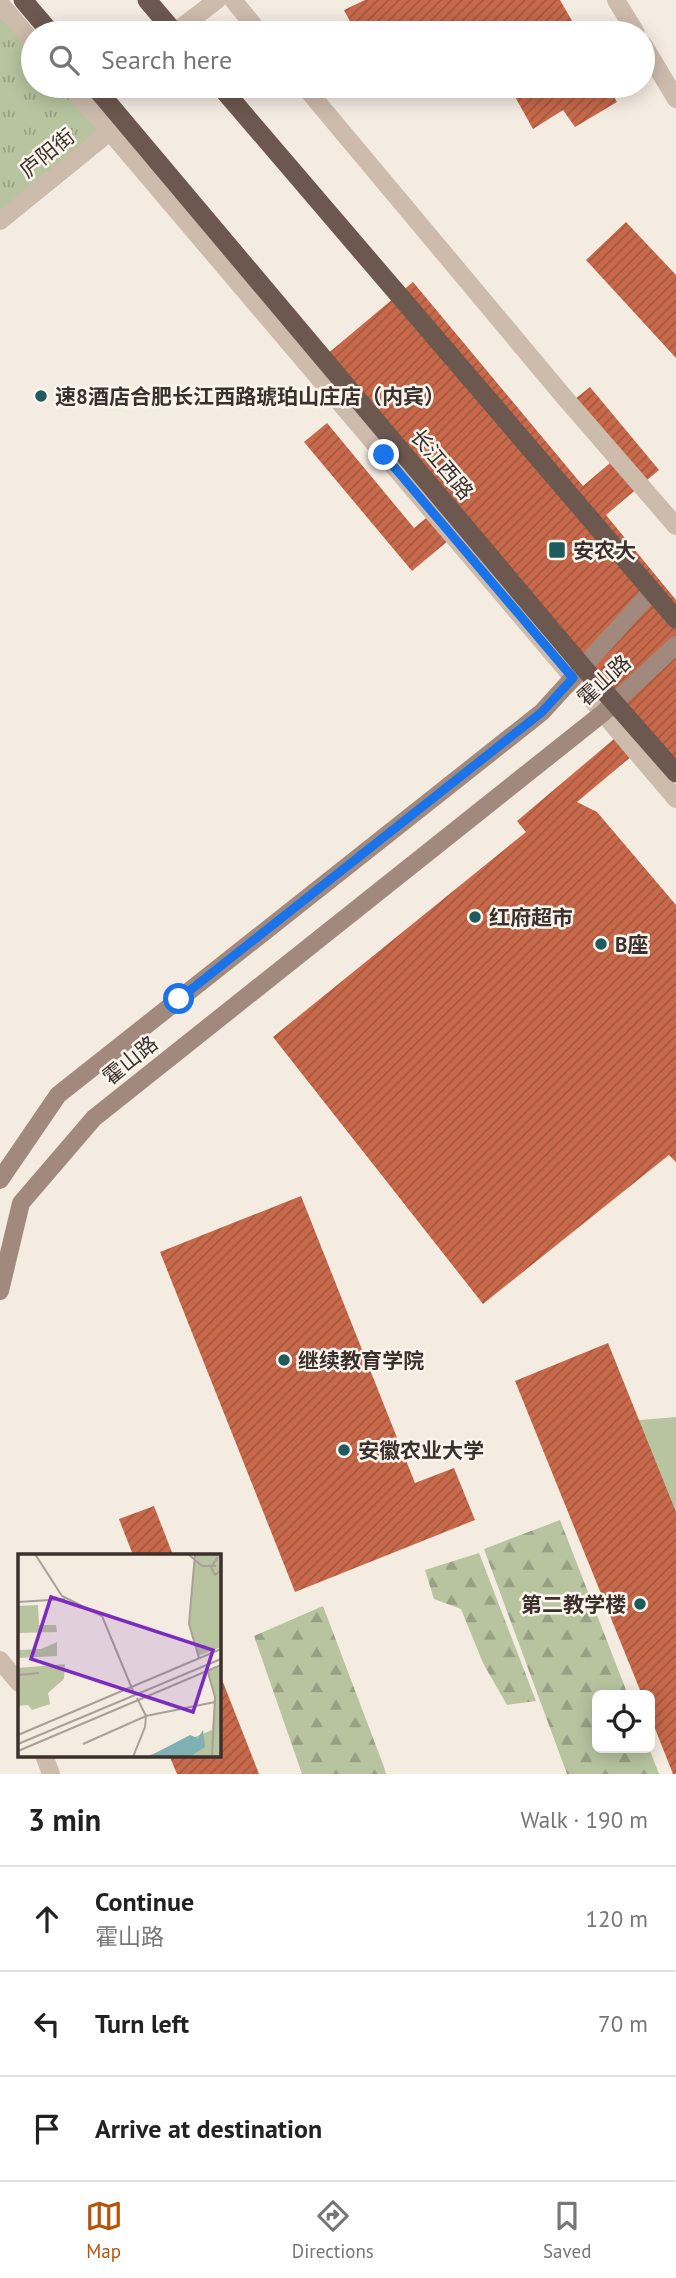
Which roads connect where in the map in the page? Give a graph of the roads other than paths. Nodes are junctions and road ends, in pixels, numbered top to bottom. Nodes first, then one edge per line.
1 (23, 0) edge
2 (147, 0) edge
3 (217, 0) edge
4 (233, 0) edge
5 (616, 0) edge
6 (0, 3) edge
7 (41, 21) edge
8 (165, 21) edge
9 (190, 21) edge
10 (250, 21) edge
11 (629, 21) edge
12 (21, 28) edge
13 (655, 64) edge
14 (84, 98) edge
15 (101, 98) edge
16 (230, 98) edge
17 (314, 98) edge
18 (676, 99) edge
19 (116, 126) junction
20 (0, 221) edge
21 (676, 526) edge
22 (652, 591) junction
23 (676, 620) edge
24 (676, 645) edge
25 (578, 672) junction
26 (609, 708) junction
27 (676, 773) edge
28 (676, 799) edge
29 (0, 1180) edge
30 (0, 1291) edge
31 (0, 1660) edge
32 (18, 1682) edge
33 (44, 1756) edge
34 (51, 1774) edge

1 - 7 highway
2 - 8 highway
3 - 9 street
4 - 10 street
5 - 11 street
6 - 12 street
13 - 18 street
14 - 19 street
15 - 19 highway, 长江西路
16 - 22 highway
17 - 21 street
19 - 20 street, 庐阳街
19 - 25 highway, 长江西路
22 - 23 highway
22 - 25 main road, 霍山路
24 - 26 main road, 霍山路
25 - 26 highway, 长江西路
25 - 29 main road, 霍山路
26 - 27 highway, 长江西路
26 - 28 street
26 - 30 main road, 霍山路
31 - 32 street
33 - 34 street

